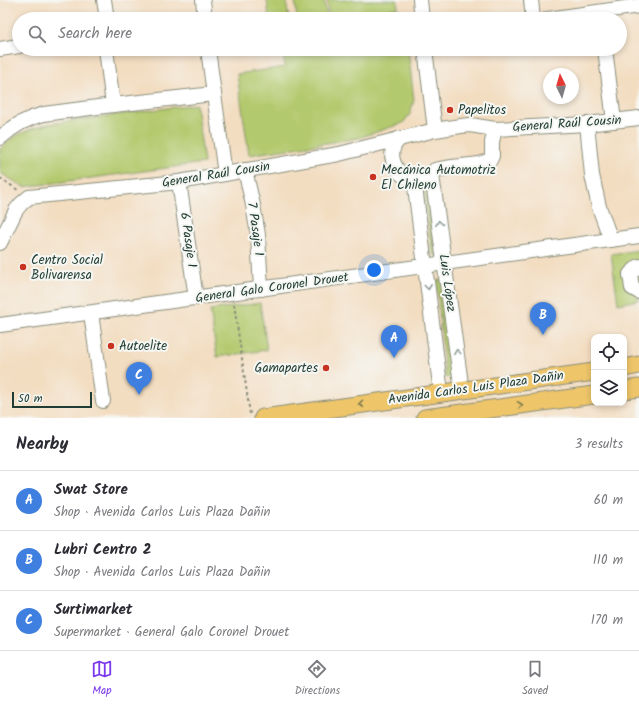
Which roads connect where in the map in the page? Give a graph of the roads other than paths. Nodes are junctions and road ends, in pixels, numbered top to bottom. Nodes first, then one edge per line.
1 (104, 0) edge
2 (203, 0) edge
3 (420, 0) edge
4 (531, 0) edge
5 (639, 6) edge
6 (105, 12) edge
7 (204, 12) edge
8 (421, 12) edge
9 (532, 12) edge
10 (614, 12) edge
11 (12, 47) edge
12 (0, 49) edge
13 (107, 56) edge
14 (209, 56) edge
15 (426, 56) edge
16 (606, 56) edge
17 (214, 94) junction
18 (113, 105) junction
19 (639, 118) edge
20 (614, 121) junction
21 (587, 124) junction
22 (495, 129) junction
23 (435, 130) junction
24 (0, 138) edge
25 (400, 138) junction
26 (245, 170) junction
27 (225, 174) junction
28 (432, 175) junction
29 (414, 179) junction
30 (179, 182) junction
31 (611, 240) junction
32 (638, 240) edge
33 (0, 243) edge
34 (444, 263) junction
35 (425, 266) junction
36 (639, 266) edge
37 (261, 289) junction
38 (639, 292) edge
39 (196, 298) junction
40 (91, 313) junction
41 (0, 326) edge
42 (639, 366) edge
43 (627, 368) edge
44 (591, 372) edge
45 (639, 388) edge
46 (627, 390) edge
47 (462, 391) junction
48 (441, 393) junction
49 (591, 395) edge
50 (103, 401) dead end
51 (263, 418) edge
52 (425, 418) edge

1 - 6 street
2 - 7 street
3 - 8 street
4 - 9 street
5 - 10 street
11 - 12 street
13 - 18 street
14 - 17 street
15 - 23 street
16 - 20 street
17 - 18 street
17 - 27 street
18 - 24 street
19 - 20 street, General Raúl Cousin
20 - 21 street, General Raúl Cousin
21 - 22 street, General Raúl Cousin
21 - 31 street
22 - 23 street, General Raúl Cousin
22 - 28 street, General Raúl Cousin
23 - 25 street, General Raúl Cousin
25 - 26 street, General Raúl Cousin
25 - 29 street
26 - 27 street, General Raúl Cousin
26 - 37 street, 7 Pasaje 1
27 - 30 street, General Raúl Cousin
28 - 29 street, General Raúl Cousin
34 -> 28 street, Luis López
29 - 35 street, Luis López
30 - 33 street, General Raúl Cousin
30 - 39 street, 6 Pasaje 1
31 - 32 street, General Galo Coronel Drouet
31 - 34 street, General Galo Coronel Drouet
34 - 35 street, General Galo Coronel Drouet
47 -> 34 street, Luis López
35 - 37 street, General Galo Coronel Drouet
35 -> 48 street, Luis López
36 - 38 street
37 - 39 street, General Galo Coronel Drouet
39 - 40 street, General Galo Coronel Drouet
40 - 41 street, General Galo Coronel Drouet
40 - 50 street
42 - 43 main road
44 - 47 main road, Avenida Carlos Luis Plaza Dañin
45 - 46 main road
47 - 48 main road, Avenida Carlos Luis Plaza Dañin
48 -> 51 main road, Avenida Carlos Luis Plaza Dañin
52 -> 49 main road, Avenida Carlos Luis Plaza Dañin

